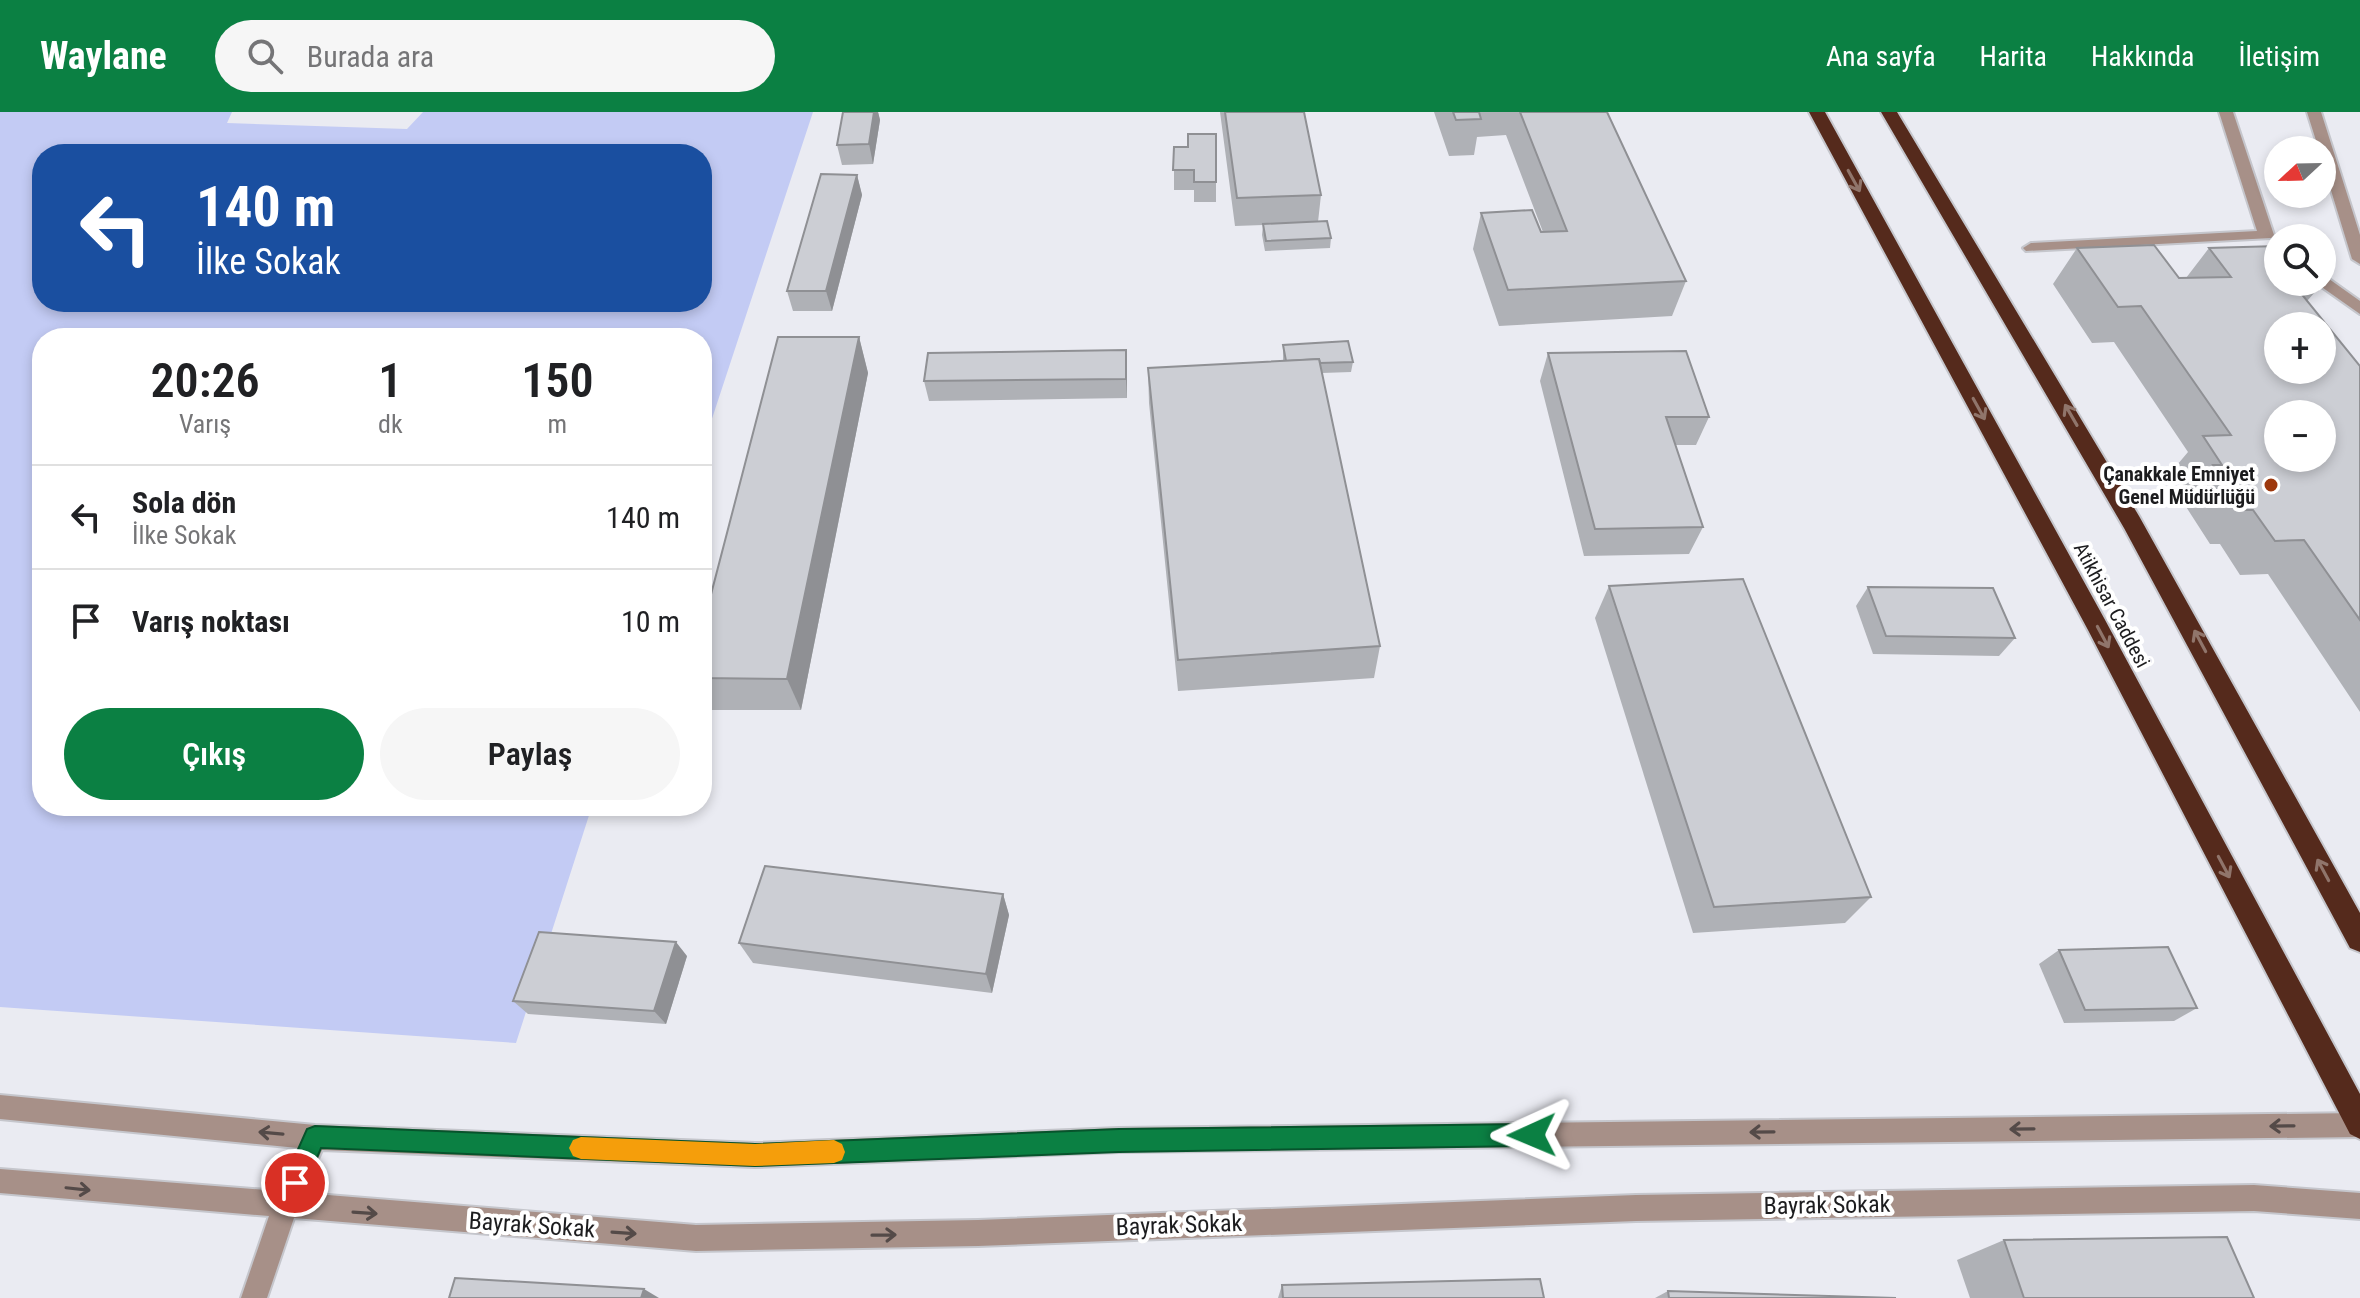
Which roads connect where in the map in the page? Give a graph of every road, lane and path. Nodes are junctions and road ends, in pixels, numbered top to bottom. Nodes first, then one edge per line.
1 (1817, 112) edge
2 (1889, 112) edge
3 (2226, 112) edge
4 (2314, 112) edge
5 (2266, 224) edge
6 (2264, 240) edge
7 (2031, 248) dead end
8 (2360, 259) edge
9 (2336, 290) edge
10 (2360, 309) edge
11 (2360, 939) edge
12 (0, 1107) edge
13 (2360, 1124) edge
14 (315, 1137) junction
15 (0, 1181) edge
16 (285, 1206) junction
17 (2360, 1206) edge
18 (254, 1298) edge

1 -> 13 highway, Atikhisar Caddesi
11 -> 2 highway
3 - 5 street
4 - 8 street
6 - 7 street
9 - 10 street
14 -> 12 street
13 -> 14 street
14 - 16 street
15 -> 16 street, Bayrak Sokak
16 -> 17 street, Bayrak Sokak
16 - 18 street

